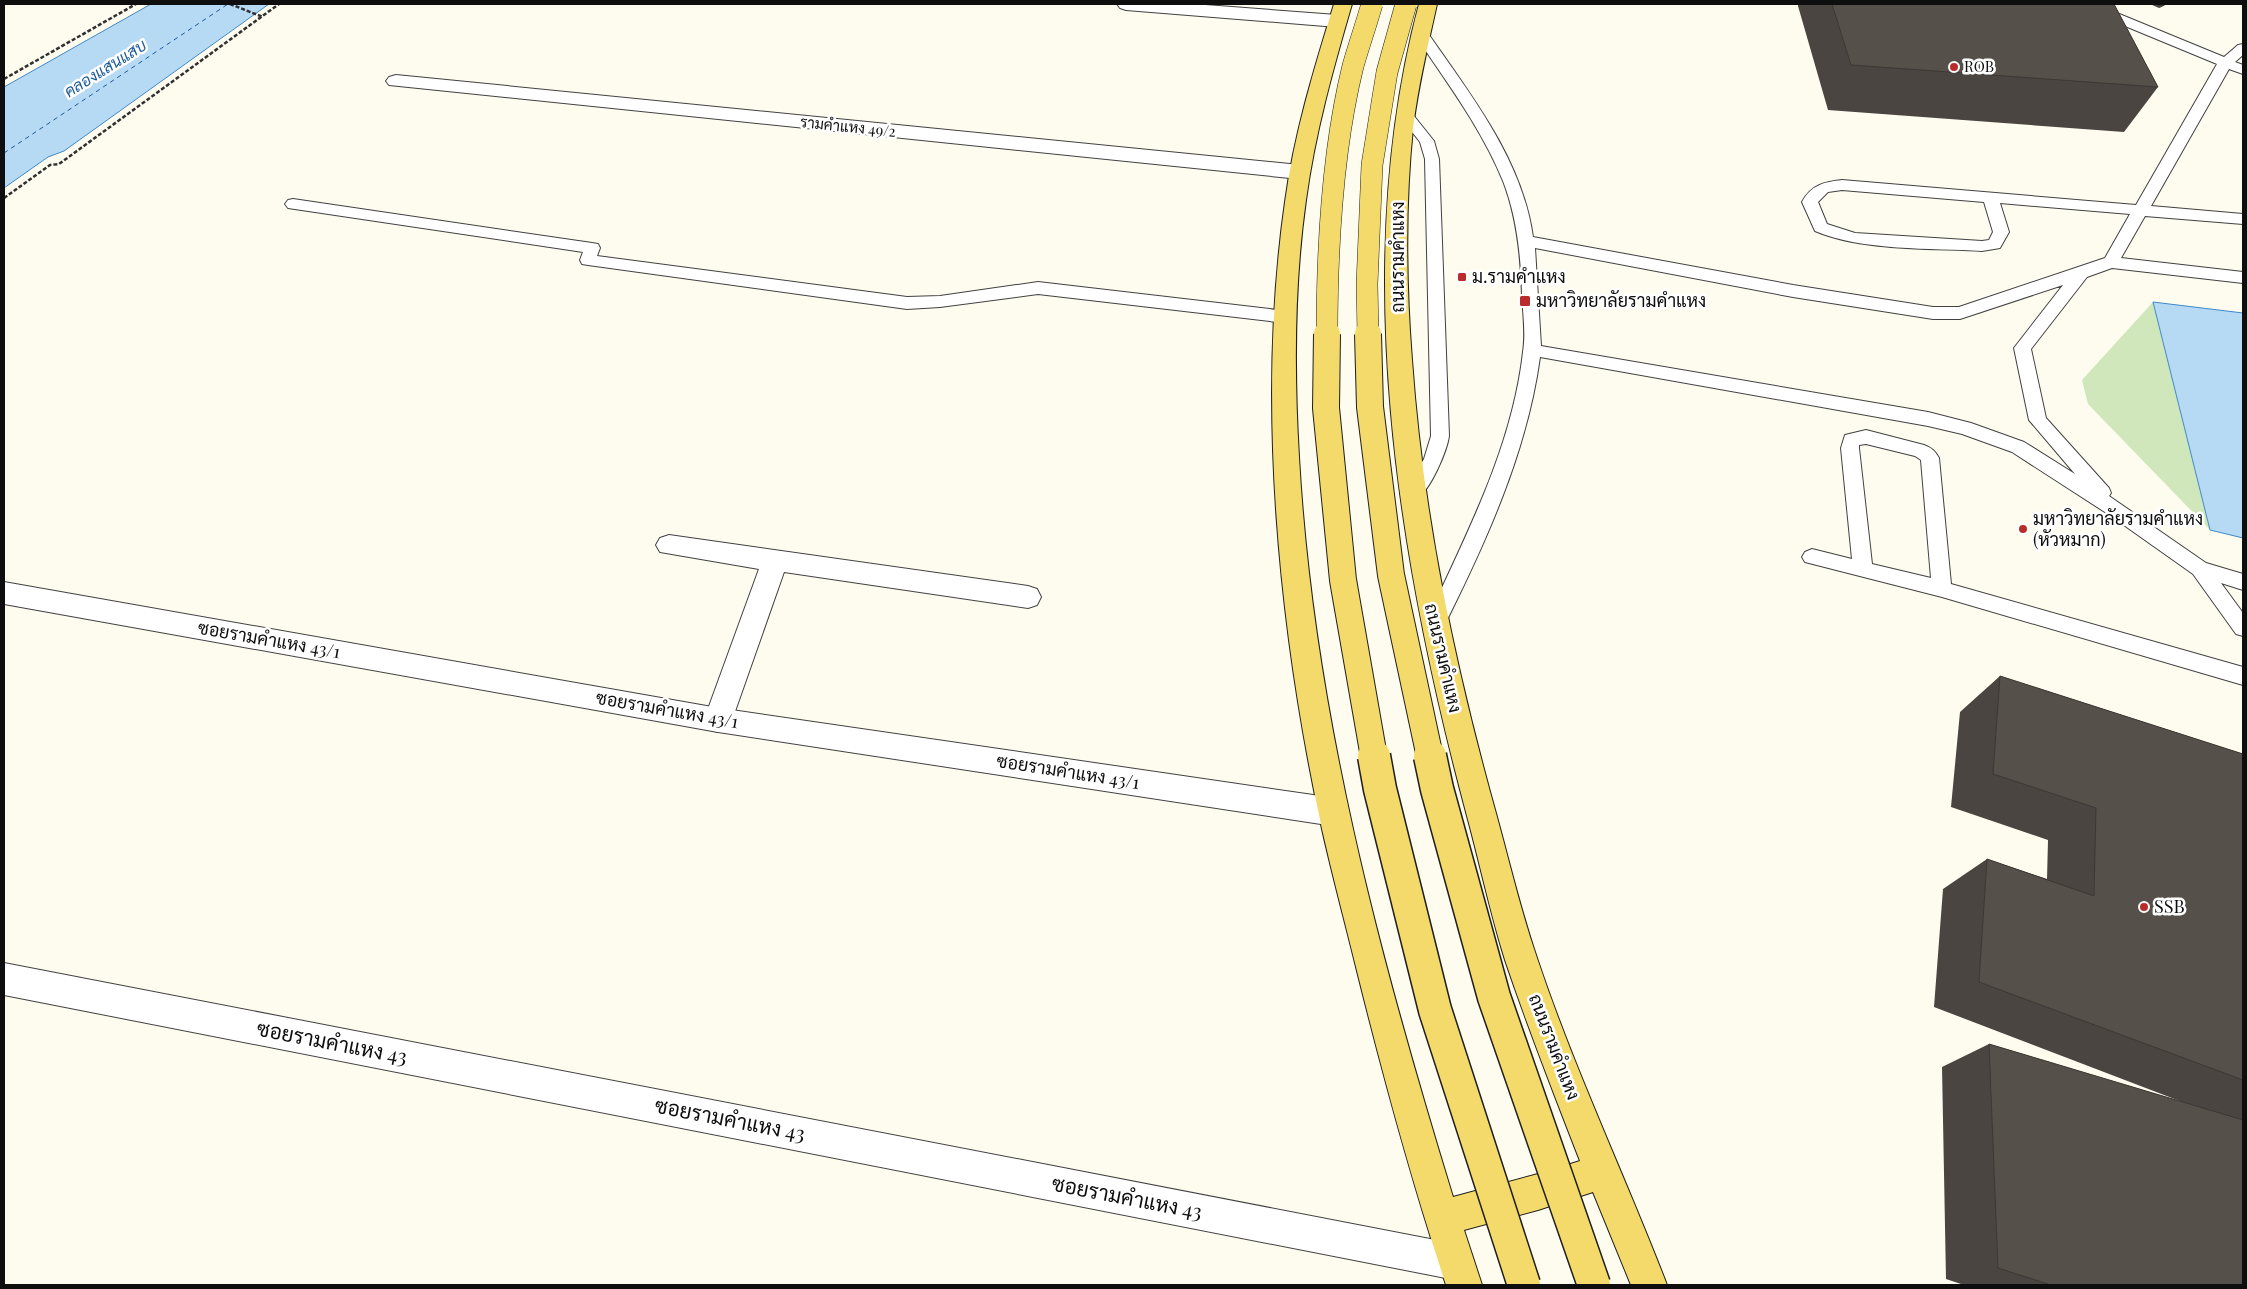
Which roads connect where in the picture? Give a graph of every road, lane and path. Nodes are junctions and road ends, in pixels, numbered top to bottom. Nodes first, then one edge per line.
1 (136, 4) edge
2 (230, 4) edge
3 (279, 4) edge
4 (1126, 4) edge
5 (1372, 4) edge
6 (1406, 4) edge
7 (1428, 4) edge
8 (2084, 4) edge
9 (1340, 13) edge
10 (262, 16) junction
11 (1420, 32) junction
12 (2243, 48) edge
13 (2225, 63) junction
14 (2243, 70) edge
15 (4, 80) edge
16 (396, 81) dead end
17 (1405, 114) junction
18 (1300, 172) junction
19 (4, 198) edge
20 (1991, 198) junction
21 (292, 204) dead end
22 (2141, 210) junction
23 (2243, 219) edge
24 (1528, 241) junction
25 (2111, 262) junction
26 (2081, 272) junction
27 (2243, 278) edge
28 (1286, 317) junction
29 (1532, 350) junction
30 (1412, 492) junction
31 (2118, 511) junction
32 (669, 545) dead end
33 (1812, 557) dead end
34 (775, 561) junction
35 (2200, 569) junction
36 (1863, 570) junction
37 (2243, 582) edge
38 (1942, 589) junction
39 (4, 593) edge
40 (1028, 597) dead end
41 (1435, 624) junction
42 (2243, 628) edge
43 (2243, 676) edge
44 (718, 720) junction
45 (1334, 812) junction
46 (4, 979) edge
47 (1602, 1171) junction
48 (1441, 1218) junction
49 (1460, 1274) edge
50 (1524, 1285) edge
51 (1594, 1285) edge
52 (1649, 1285) edge

1 - 15 path
2 - 10 path
3 - 10 path
4 - 9 street
5 - 50 main road, bridge
6 - 51 main road, ถนนรามคำแหง, bridge
7 - 11 main road, ถนนรามคำแหง
8 - 13 lane
9 - 18 main road
10 - 19 path
11 - 17 main road, ถนนรามคำแหง
11 - 24 lane
12 - 13 lane
13 - 14 lane
13 - 22 lane
16 - 18 street, รามคำแหง 49/2
17 - 30 main road, ถนนรามคำแหง
17 - 30 lane
18 - 28 main road
20 - 20 lane
20 - 22 lane
21 - 28 lane
22 - 23 lane
22 - 25 lane
24 - 26 lane
24 - 29 lane
25 - 26 lane
25 - 27 lane
26 - 31 lane
28 - 45 main road
29 - 31 lane
29 - 41 lane
30 - 41 main road, ถนนรามคำแหง
31 - 35 lane
32 - 34 street
33 - 36 lane
34 - 40 street
34 - 44 street
35 - 37 lane
35 - 42 lane
36 - 38 lane
36 - 38 lane
38 - 43 lane
39 - 44 street, ซอยรามคำแหง 43/1
41 - 47 main road, ถนนรามคำแหง
44 - 45 street, ซอยรามคำแหง 43/1
45 - 48 main road
46 - 49 street, ซอยรามคำแหง 43
47 - 48 main road
47 - 52 main road, ถนนรามคำแหง
48 - 49 main road

